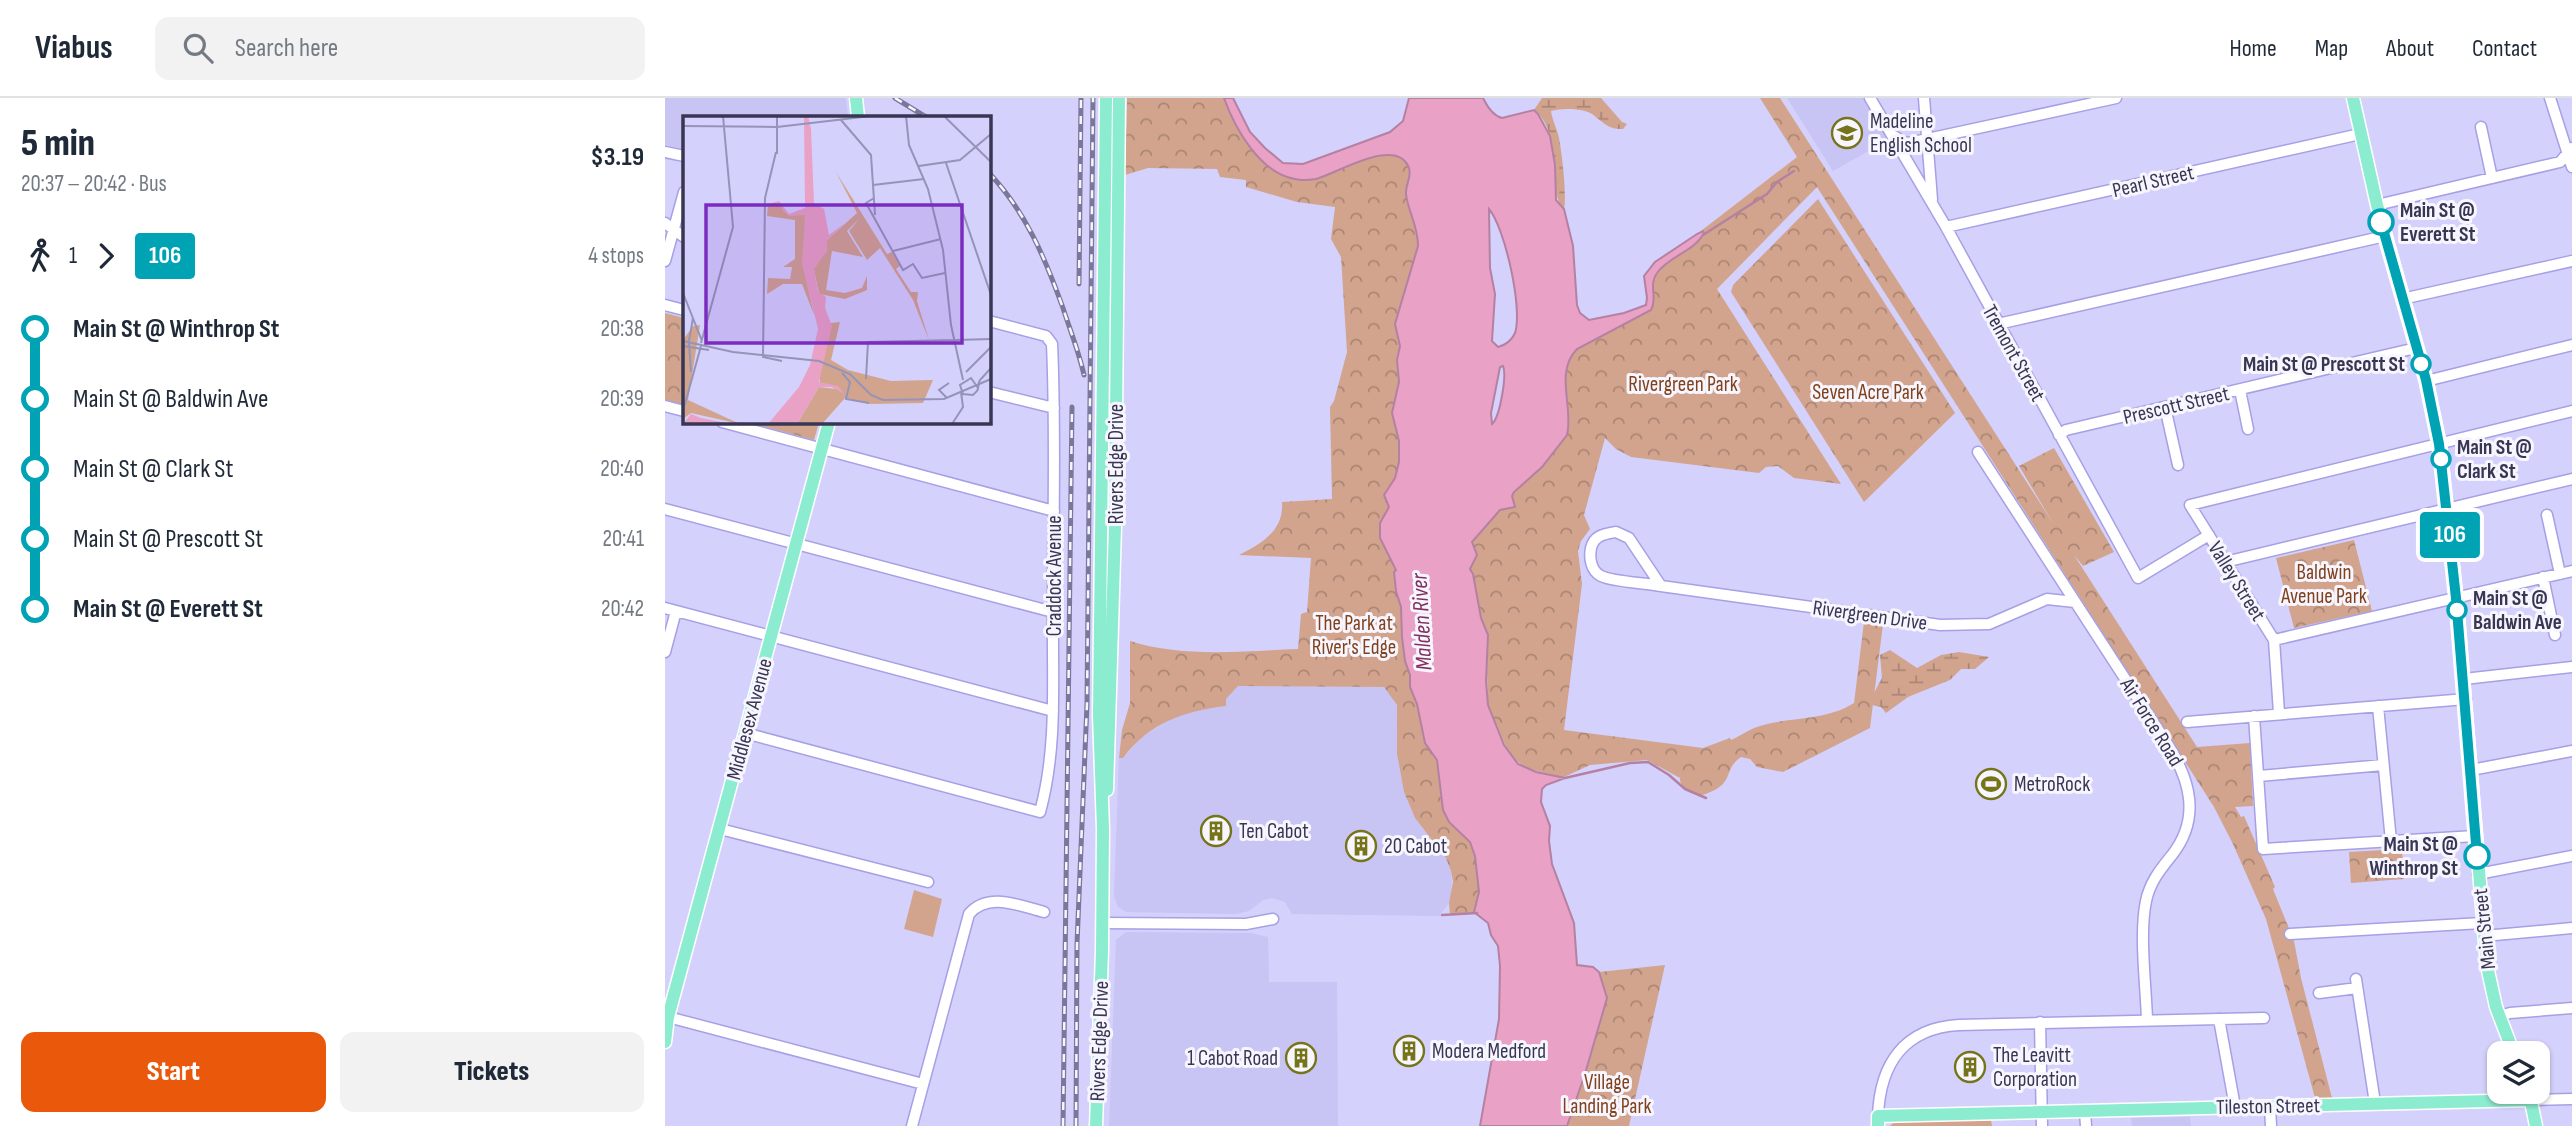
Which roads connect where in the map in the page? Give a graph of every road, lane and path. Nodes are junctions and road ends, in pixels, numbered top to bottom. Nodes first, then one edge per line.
1 (856, 98) edge
2 (1106, 98) edge
3 (1118, 98) edge
4 (1870, 98) edge
5 (1924, 98) edge
6 (2116, 98) edge
7 (2353, 98) edge
8 (2550, 98) edge
9 (858, 116) edge
10 (2481, 127) dead end
11 (1888, 129) junction
12 (2360, 134) junction
13 (1927, 139) junction
14 (2570, 150) edge
15 (665, 152) edge
16 (683, 156) edge
17 (2572, 167) edge
18 (2491, 178) junction
19 (683, 194) edge
20 (2377, 205) junction
21 (1933, 206) junction
22 (669, 227) edge
23 (1946, 227) junction
24 (2385, 236) junction
25 (665, 261) edge
26 (2572, 261) edge
27 (2402, 299) junction
28 (665, 305) edge
29 (683, 310) edge
30 (991, 322) edge
31 (1998, 324) junction
32 (2572, 345) edge
33 (2416, 348) junction
34 (2426, 380) junction
35 (2240, 390) junction
36 (991, 392) edge
37 (665, 406) edge
38 (2165, 407) junction
39 (1054, 408) junction
40 (683, 411) edge
41 (2572, 411) edge
42 (729, 424) edge
43 (828, 424) edge
44 (2248, 429) dead end
45 (2059, 435) junction
46 (2439, 444) junction
47 (822, 449) junction
48 (1978, 452) dead end
49 (2178, 465) dead end
50 (2572, 479) edge
51 (2447, 508) junction
52 (665, 509) edge
53 (1054, 510) junction
54 (2547, 515) dead end
55 (2209, 535) junction
56 (797, 544) junction
57 (2225, 562) junction
58 (2572, 571) edge
59 (2560, 574) junction
60 (2543, 577) junction
61 (1661, 586) junction
62 (2456, 598) junction
63 (2075, 602) junction
64 (670, 609) edge
65 (1053, 612) junction
66 (2555, 635) dead end
67 (771, 637) junction
68 (2274, 640) junction
69 (665, 652) edge
70 (2572, 667) edge
71 (2464, 679) junction
72 (2466, 699) junction
73 (2378, 706) junction
74 (1053, 711) junction
75 (2279, 713) junction
76 (2254, 716) junction
77 (2187, 722) dead end
78 (745, 733) junction
79 (2572, 751) edge
80 (2383, 765) junction
81 (2471, 770) junction
82 (2259, 776) junction
83 (720, 828) junction
84 (1103, 829) junction
85 (2475, 836) junction
86 (2391, 841) junction
87 (2572, 856) edge
88 (2478, 874) junction
89 (928, 882) dead end
90 (1044, 912) dead end
91 (1273, 919) dead end
92 (1102, 923) junction
93 (2572, 928) edge
94 (2483, 929) junction
95 (2290, 934) dead end
96 (2319, 993) dead end
97 (2572, 1008) edge
98 (2499, 1016) junction
99 (2264, 1018) dead end
100 (666, 1019) edge
101 (2219, 1019) junction
102 (2147, 1020) junction
103 (2039, 1022) junction
104 (2509, 1041) edge
105 (665, 1042) edge
106 (923, 1084) junction
107 (2550, 1097) edge
108 (2487, 1098) edge
109 (2572, 1099) edge
110 (2375, 1103) junction
111 (2532, 1104) edge
112 (2270, 1106) junction
113 (2235, 1107) junction
114 (2085, 1111) junction
115 (2042, 1112) junction
116 (1878, 1121) edge
117 (912, 1126) edge
118 (1096, 1126) edge
119 (2042, 1126) edge
120 (2086, 1126) edge
121 (2271, 1126) edge
122 (2536, 1126) edge

1 - 9 main road
2 - 84 main road, Rivers Edge Drive
3 - 84 main road, Rivers Edge Drive
4 - 11 street, Tremont Street
5 - 13 street
6 - 13 street
7 - 12 main road, Main Street
8 - 14 street
10 - 18 street
11 - 13 street
11 - 21 street, Tremont Street
12 - 20 main road, Main Street
12 - 23 street, Pearl Street
13 - 21 street
14 - 17 street
14 - 18 street
15 - 16 street
18 - 20 street
19 - 22 street
20 - 24 main road, Main Street
21 - 23 street, Tremont Street
22 - 25 street
23 - 31 street, Tremont Street
24 - 27 main road, Main Street
24 - 31 street
26 - 27 street
27 - 33 main road, Main Street
28 - 29 street
30 - 39 street, Craddock Avenue
31 - 45 street, Tremont Street
32 - 34 street
33 - 34 main road, Main Street
33 - 35 street, Prescott Street
34 - 46 main road, Main Street
35 - 38 street, Prescott Street
35 - 44 street
36 - 39 street
37 - 40 street
38 - 45 street, Prescott Street
38 - 49 street
39 - 53 street, Craddock Avenue
41 - 46 street
42 - 47 street
43 - 47 main road, Middlesex Avenue
45 - 55 street, Tremont Street
46 - 51 main road, Main Street
46 - 55 street, Valley Street
47 - 53 street
47 - 56 main road, Middlesex Avenue
48 - 63 street, Air Force Road
50 - 51 street
51 - 57 street
51 - 62 main road, Main Street
52 - 56 street
53 - 65 street, Craddock Avenue
54 - 59 street
55 - 57 street, Valley Street
56 - 65 street
56 - 67 main road, Middlesex Avenue
57 - 68 street, Valley Street
58 - 59 street
59 - 60 street
60 - 62 street
60 - 66 street
61 - 61 street, Rivergreen Drive
61 - 63 street, Rivergreen Drive
62 - 68 street
62 - 71 main road, Main Street
63 - 102 street, Air Force Road
64 - 67 street
64 - 69 street
65 - 74 street, Craddock Avenue
67 - 74 street
67 - 78 main road, Middlesex Avenue
68 - 75 street, Valley Street
70 - 71 street
71 - 72 main road, Main Street
72 - 73 street
72 - 81 main road, Main Street
73 - 75 street
73 - 80 street
74 - 78 street, Craddock Avenue
75 - 76 street
76 - 77 street
76 - 82 street
78 - 83 main road, Middlesex Avenue
79 - 81 street
80 - 82 street
80 - 86 street
81 - 85 main road, Main Street
82 - 86 street
83 - 89 street
83 - 100 main road, Middlesex Avenue
84 - 92 main road, Rivers Edge Drive
85 - 86 street
85 - 88 main road, Main Street
87 - 88 street
88 - 94 main road, Main Street
90 - 106 street
91 - 92 street
92 - 118 main road, Rivers Edge Drive
93 - 94 street
94 - 95 street
94 - 98 main road, Main Street
96 - 110 street
97 - 98 street
98 - 104 main road, Main Street
99 - 101 street
100 - 105 main road, Middlesex Avenue
100 - 106 street
101 - 102 street
101 - 113 street
102 - 103 street
103 - 115 street
103 - 116 street
106 - 117 street
107 - 109 street
108 - 110 main road, Tileston Street
110 - 112 main road, Tileston Street
111 - 122 main road
112 - 113 main road, Tileston Street
112 - 121 street
113 - 114 main road, Tileston Street
114 - 115 main road, Tileston Street
114 - 120 street
115 - 116 main road, Tileston Street
115 - 119 street

